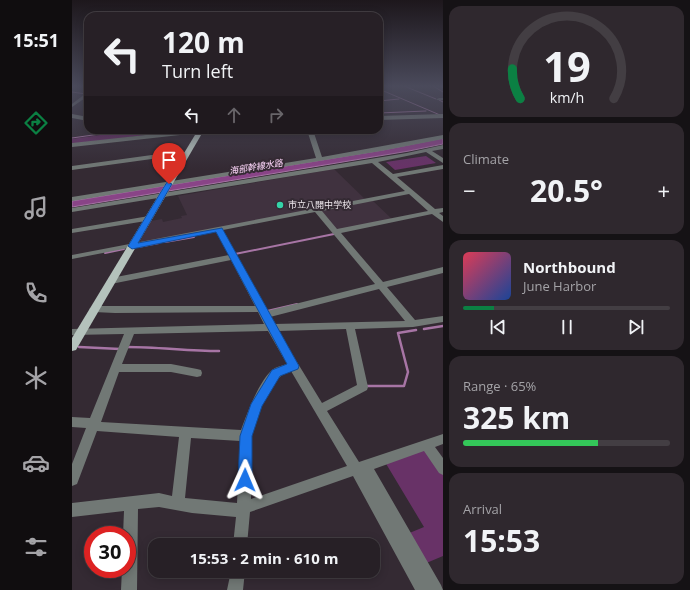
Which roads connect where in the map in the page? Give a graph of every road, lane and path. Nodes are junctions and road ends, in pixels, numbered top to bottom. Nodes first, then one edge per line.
1 (72, 116) edge
2 (443, 116) edge
3 (84, 118) edge
4 (383, 118) edge
5 (167, 134) edge
6 (199, 134) edge
7 (311, 134) edge
8 (443, 137) edge
9 (72, 145) edge
10 (443, 147) edge
11 (428, 150) junction
12 (187, 154) junction
13 (320, 159) junction
14 (373, 160) junction
15 (443, 161) edge
16 (326, 166) junction
17 (443, 167) edge
18 (72, 168) edge
19 (392, 176) junction
20 (166, 189) junction
21 (410, 192) junction
22 (72, 199) edge
23 (72, 210) edge
24 (317, 210) junction
25 (439, 212) edge
26 (149, 218) junction
27 (443, 220) edge
28 (219, 229) junction
29 (72, 231) edge
30 (337, 233) junction
31 (132, 246) junction
32 (72, 257) edge
33 (233, 257) junction
34 (443, 270) edge
35 (111, 281) junction
36 (381, 285) junction
37 (94, 309) junction
38 (263, 312) junction
39 (443, 319) edge
40 (413, 324) junction
41 (350, 326) junction
42 (271, 328) junction
43 (130, 331) junction
44 (76, 332) edge
45 (72, 347) edge
46 (294, 366) junction
47 (116, 368) junction
48 (197, 373) dead end
49 (321, 409) junction
50 (72, 422) edge
51 (95, 425) junction
52 (186, 432) junction
53 (246, 436) junction
54 (443, 439) edge
55 (426, 445) junction
56 (361, 468) junction
57 (443, 469) edge
58 (72, 480) edge
59 (131, 503) junction
60 (178, 503) junction
61 (244, 509) junction
62 (72, 510) edge
63 (241, 538) edge
64 (237, 578) edge
65 (129, 590) edge
66 (235, 590) edge
67 (423, 590) edge
68 (436, 590) edge

1 - 3 street
2 - 4 street
5 - 9 street
6 - 12 main road
7 - 13 street
8 - 13 street
10 - 11 street
11 - 14 street
11 - 15 street
12 - 18 street
12 - 20 main road
13 - 16 street
13 - 20 street
14 - 16 street
14 - 19 street
16 - 20 street
17 - 19 street
19 - 21 street
20 - 22 street
20 - 23 street
20 - 26 main road
21 - 24 street
21 - 25 street
24 - 28 street
24 - 30 street
25 - 27 street
25 - 30 street
26 - 29 street
26 - 31 main road
28 - 31 street
28 - 33 street
30 - 36 street
31 - 32 street
31 - 35 main road
33 - 35 street
33 - 38 street
34 - 36 street
35 - 37 main road
36 - 38 street
36 - 40 street
37 - 38 street
37 - 44 main road
38 - 42 street
39 - 40 street
40 - 41 street
41 - 42 street
41 - 49 street
42 - 43 street
42 - 46 street
43 - 44 street
43 - 47 street
44 - 45 main road
46 - 49 street
46 - 53 street
47 - 48 street
47 - 51 street
49 - 56 street
50 - 51 street
51 - 52 street
51 - 58 street
52 - 53 street
52 - 60 street
53 - 61 street
54 - 55 street
55 - 56 street
55 - 57 street
56 - 61 street
56 - 67 street
56 - 68 street
59 - 60 street
59 - 62 street
59 - 65 street
60 - 61 street
61 - 63 street
64 - 66 street

